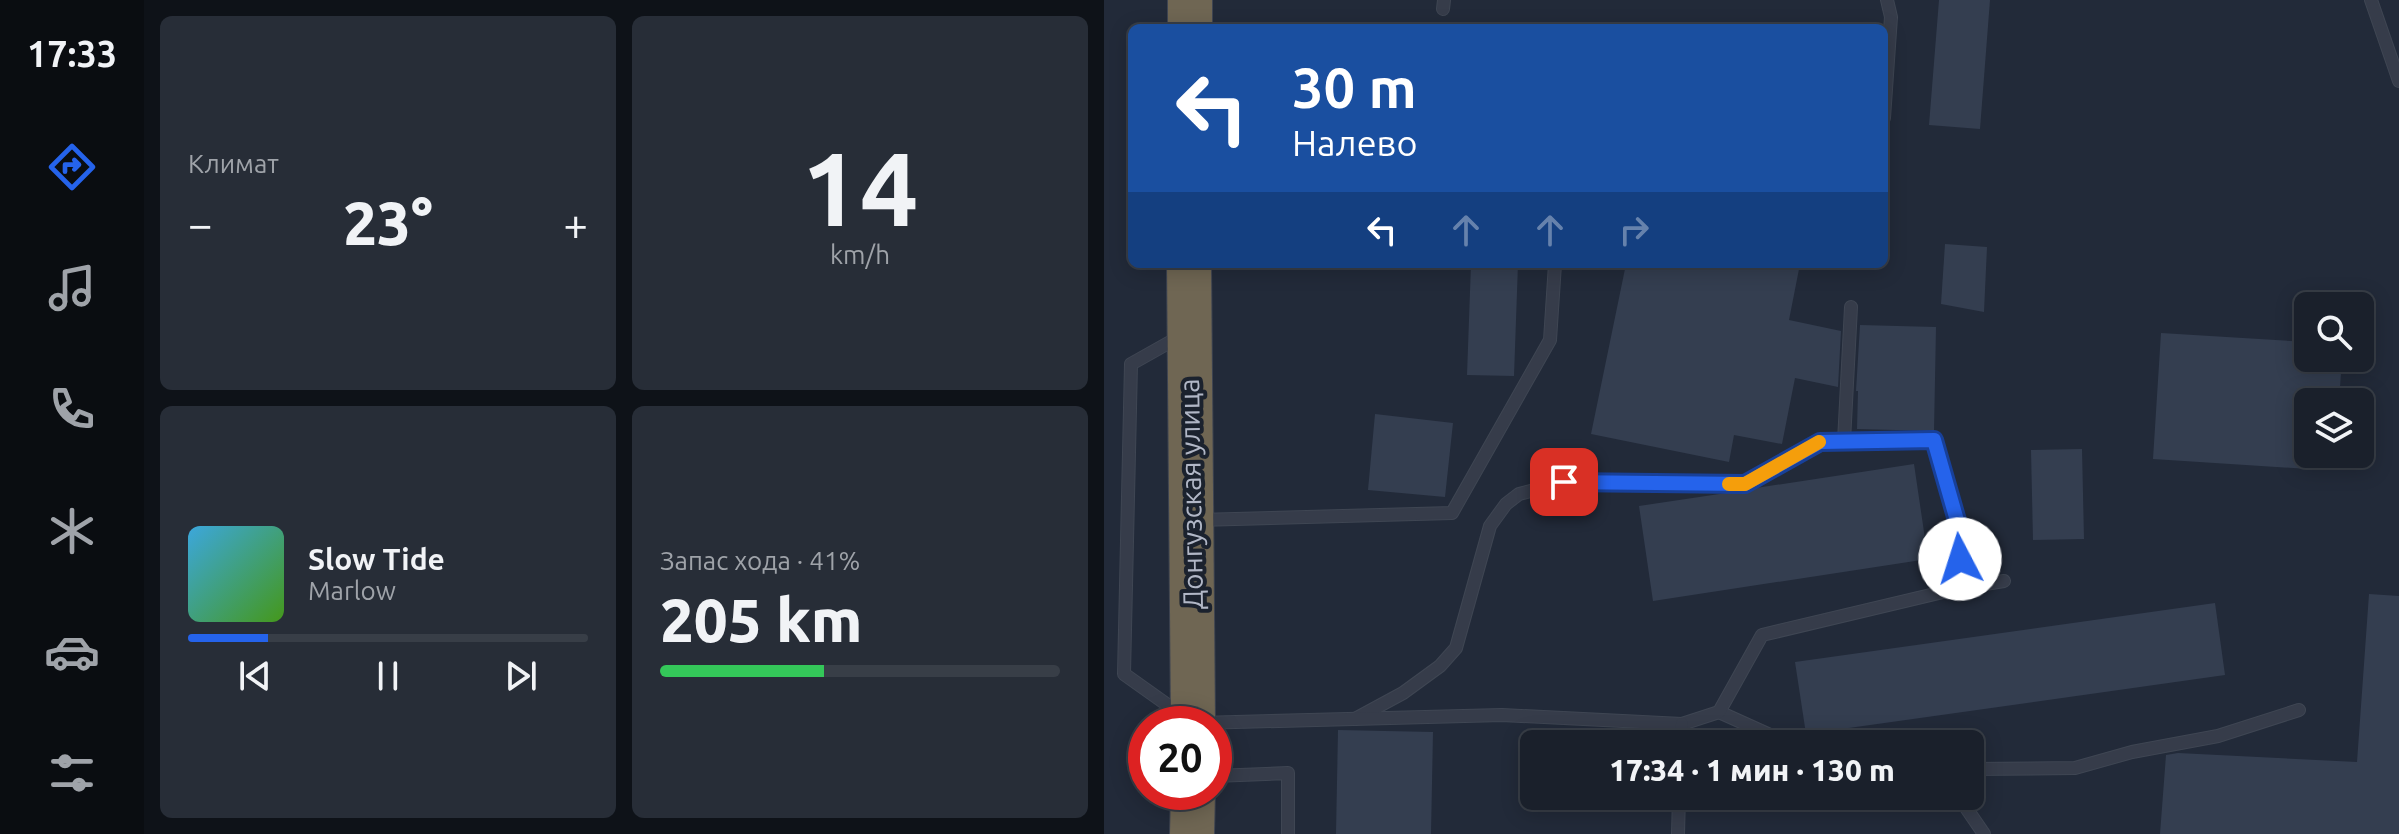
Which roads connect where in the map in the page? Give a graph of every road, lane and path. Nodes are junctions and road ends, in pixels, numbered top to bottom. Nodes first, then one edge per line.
1 (1190, 0) edge
2 (1887, 0) edge
3 (2371, 0) edge
4 (1190, 24) edge
5 (1888, 60) edge
6 (2399, 81) edge
7 (1189, 268) edge
8 (1555, 268) edge
9 (1851, 307) dead end
10 (1189, 331) junction
11 (1844, 441) junction
12 (1191, 520) junction
13 (2004, 581) dead end
14 (1960, 588) junction
15 (1168, 706) edge
16 (1193, 706) edge
17 (2299, 710) dead end
18 (1719, 712) junction
19 (1354, 720) junction
20 (1232, 723) edge
21 (1682, 724) junction
22 (1682, 730) edge
23 (1759, 730) edge
24 (1984, 769) edge
25 (1232, 775) edge
26 (1193, 810) edge
27 (1679, 810) edge
28 (1968, 810) edge
29 (1192, 834) edge
30 (1288, 834) edge
31 (1678, 834) edge
32 (1984, 834) edge

1 - 4 highway
2 - 5 lane
3 - 6 lane
7 - 10 highway, Донгузская улица
8 - 12 lane
9 - 11 lane
10 - 12 highway, Донгузская улица
10 - 15 lane
11 - 14 lane
11 - 19 lane
12 - 16 highway, Донгузская улица
13 - 14 lane
14 - 18 lane
17 - 24 lane
18 - 21 lane
18 - 23 lane
19 - 20 lane
19 - 21 lane
21 - 22 lane
25 - 30 lane
26 - 29 highway
27 - 31 lane
28 - 32 lane

